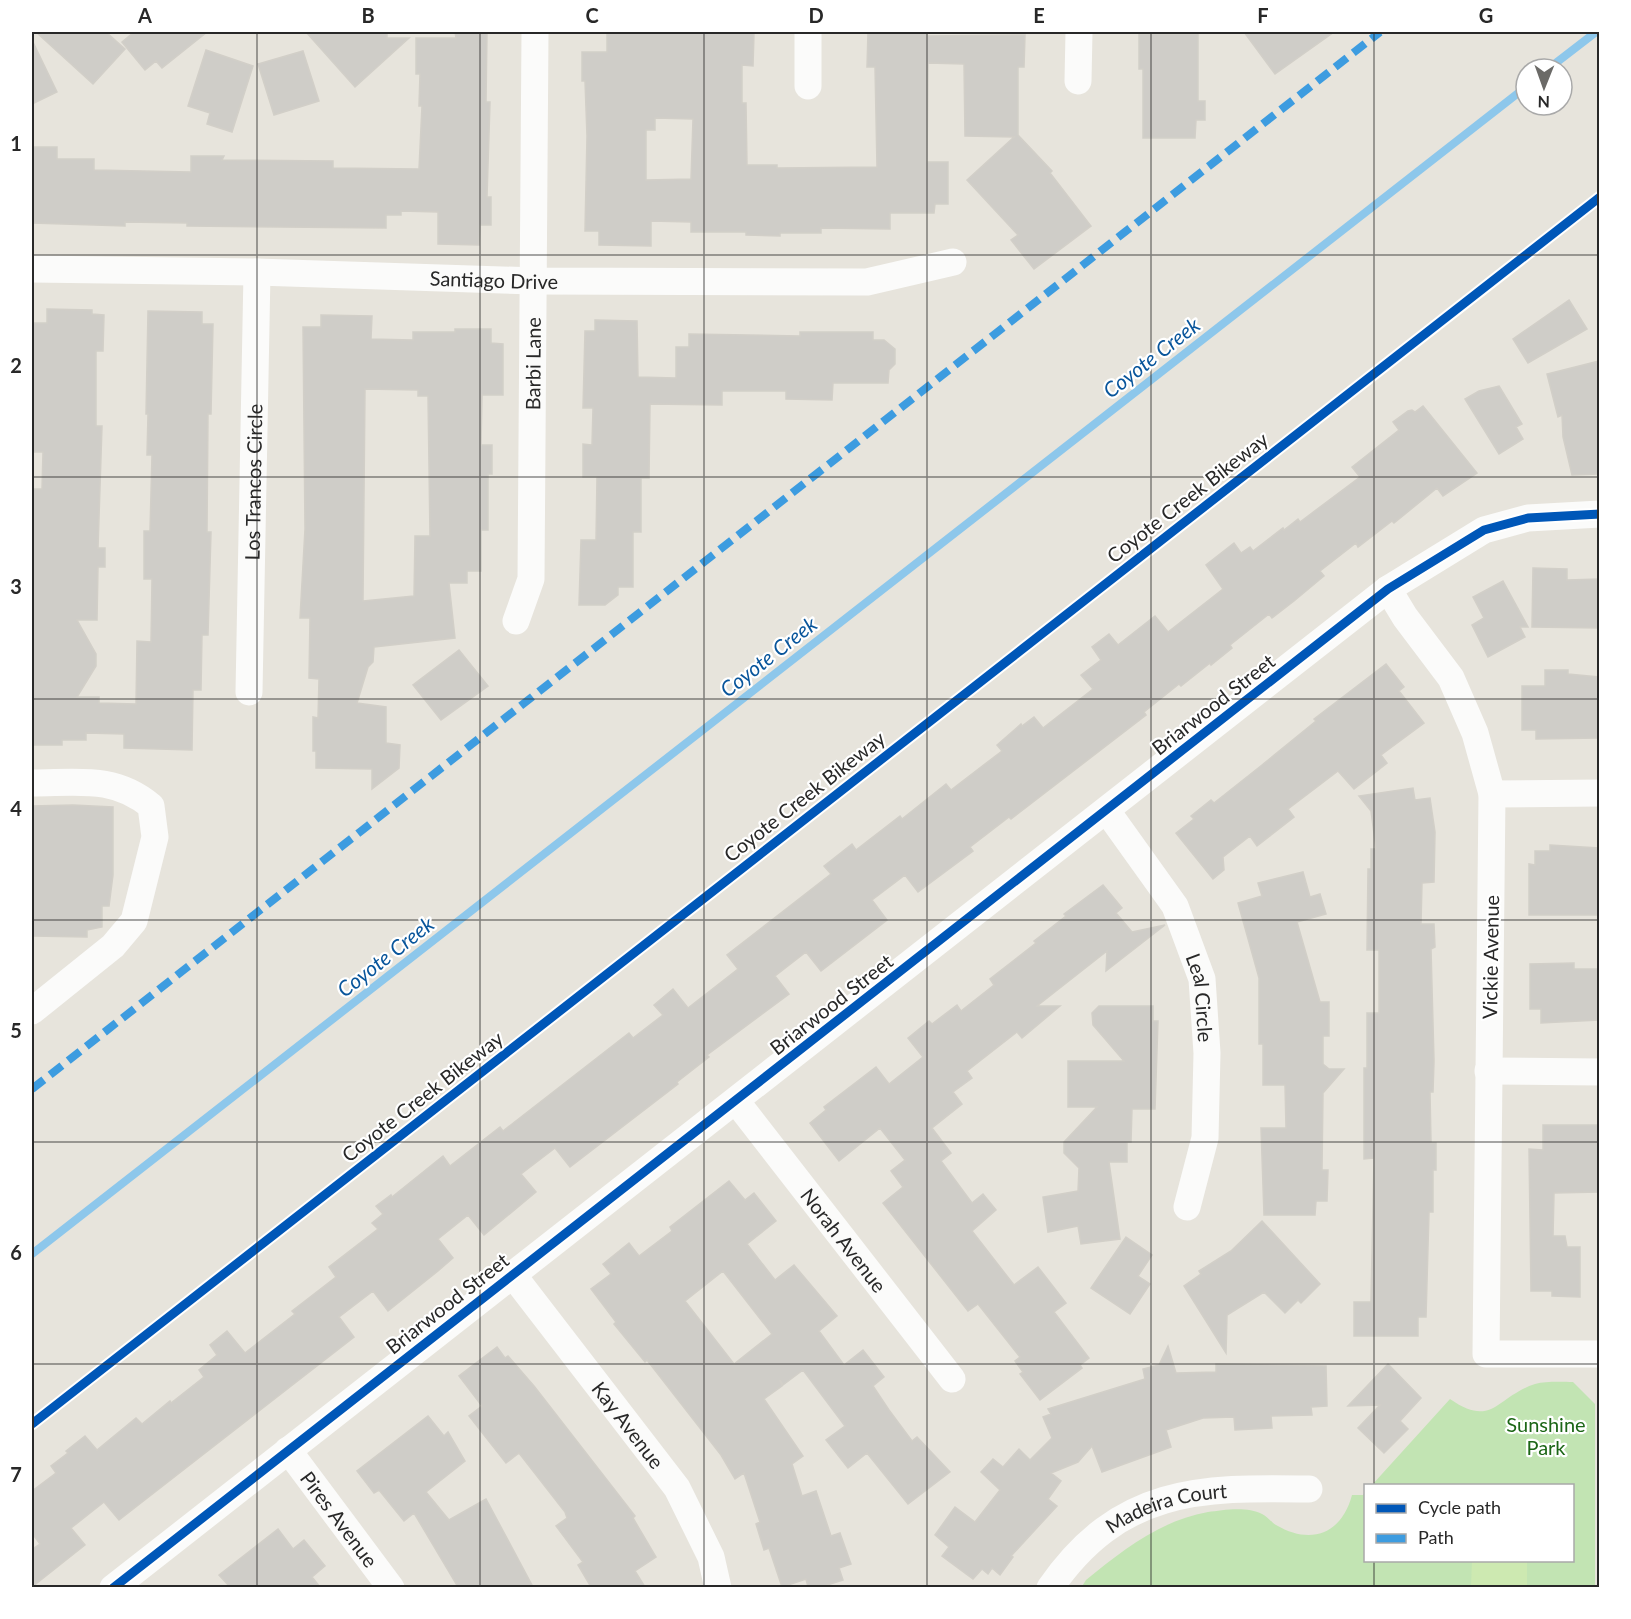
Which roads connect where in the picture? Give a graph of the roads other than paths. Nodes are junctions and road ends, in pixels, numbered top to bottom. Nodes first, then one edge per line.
1 (535, 32) edge
2 (808, 32) edge
3 (1079, 32) edge
4 (1078, 81) dead end
5 (808, 87) dead end
6 (953, 262) dead end
7 (32, 269) edge
8 (257, 272) junction
9 (535, 281) junction
10 (1599, 514) edge
11 (1388, 589) junction
12 (516, 621) dead end
13 (249, 692) dead end
14 (32, 783) edge
15 (1599, 793) edge
16 (1492, 794) junction
17 (1107, 811) junction
18 (32, 1011) edge
19 (1488, 1071) junction
20 (1599, 1072) edge
21 (736, 1101) junction
22 (1187, 1207) dead end
23 (513, 1275) junction
24 (1599, 1354) edge
25 (952, 1379) dead end
26 (288, 1450) junction
27 (1309, 1489) dead end
28 (113, 1587) edge
29 (391, 1587) edge
30 (718, 1587) edge
31 (1050, 1587) edge

1 - 9 street, Barbi Lane
2 - 5 street
3 - 4 street
6 - 9 street, Santiago Drive
7 - 8 street, Santiago Drive
8 - 9 street, Santiago Drive
8 - 13 street, Los Trancos Circle
9 - 12 street, Barbi Lane
10 - 11 street, Briarwood Street
11 - 16 street, Vickie Avenue
11 - 17 street, Briarwood Street
14 - 18 street
15 - 16 street
16 - 19 street, Vickie Avenue
17 - 21 street, Briarwood Street
17 - 22 street, Leal Circle
19 - 20 street
19 - 24 street, Vickie Avenue
21 - 23 street, Briarwood Street
21 - 25 street, Norah Avenue
23 - 26 street, Briarwood Street
23 - 30 street, Kay Avenue
26 - 28 street, Briarwood Street
26 - 29 street, Pires Avenue
27 - 31 street, Madeira Court

